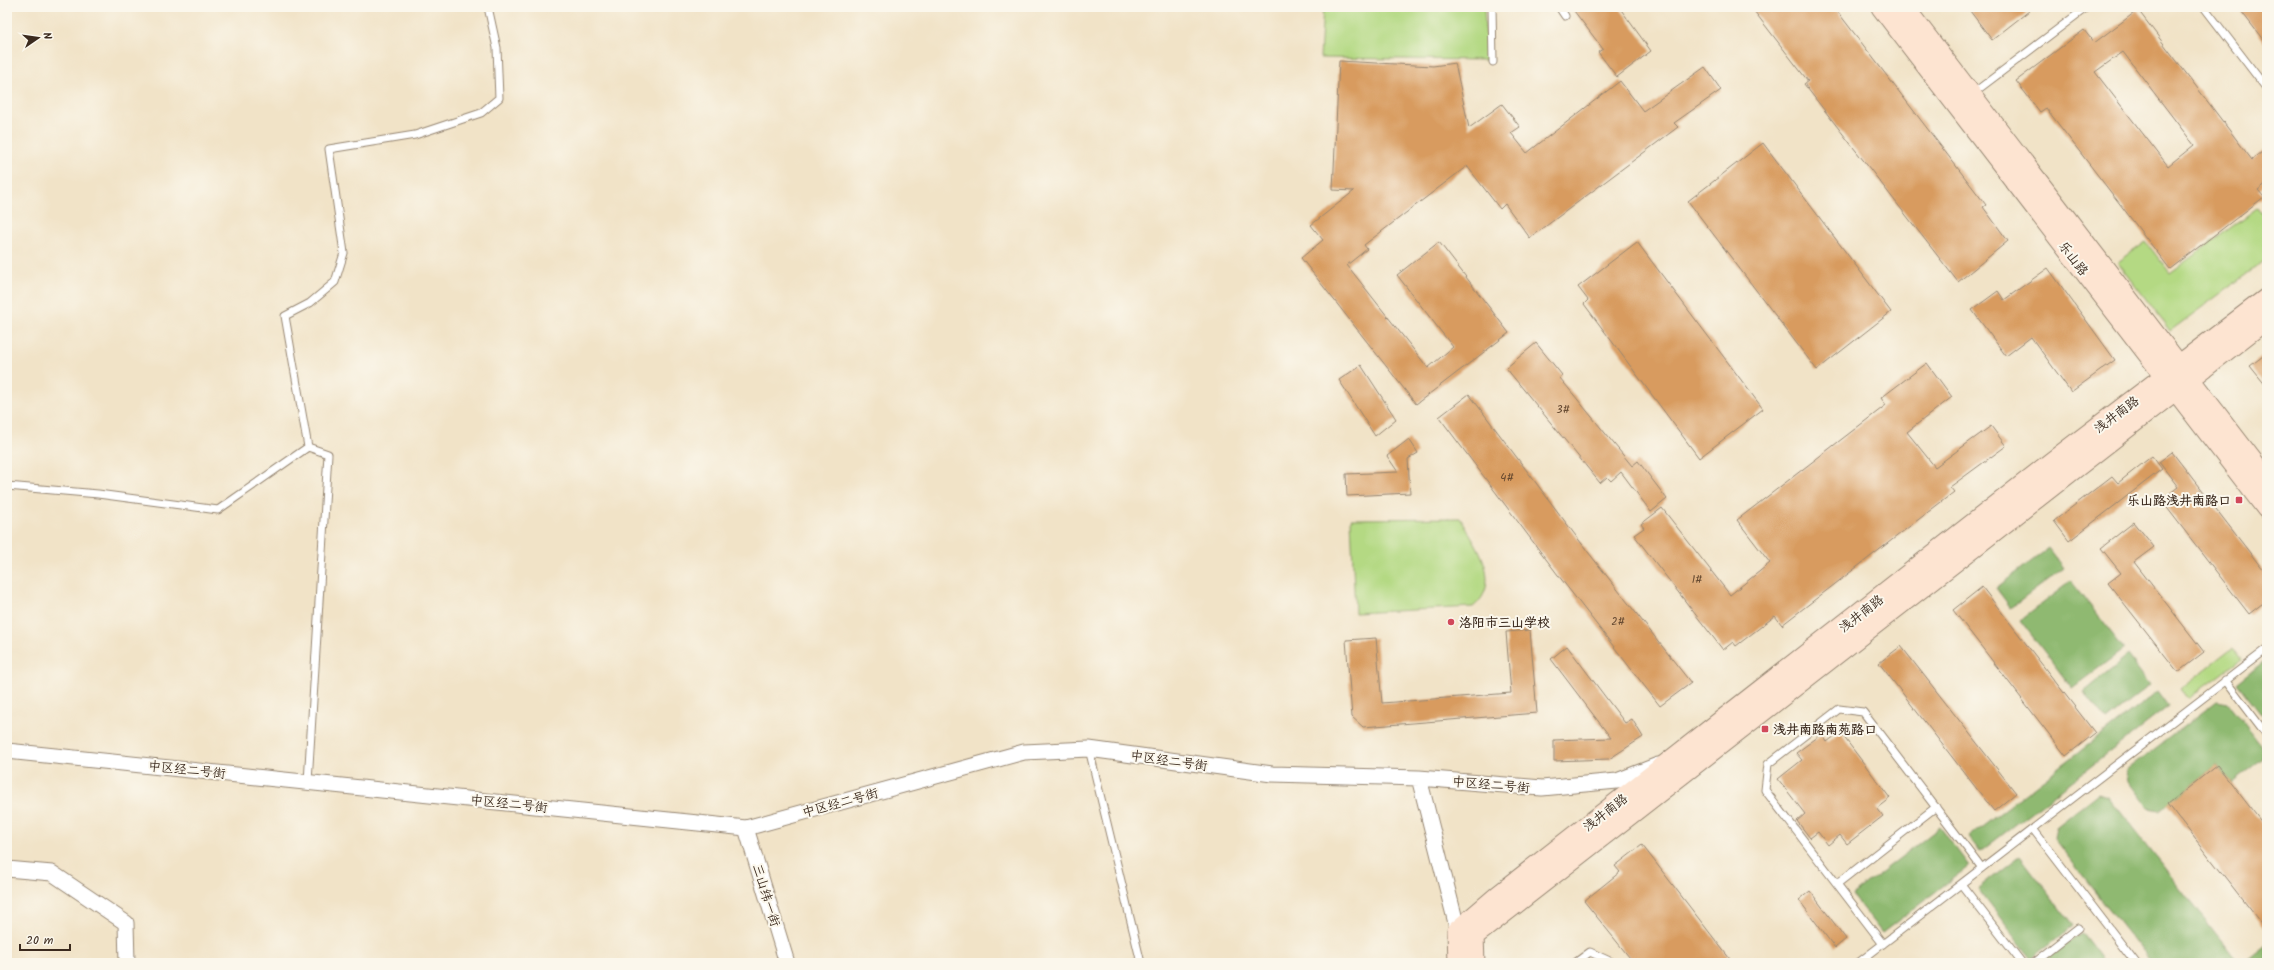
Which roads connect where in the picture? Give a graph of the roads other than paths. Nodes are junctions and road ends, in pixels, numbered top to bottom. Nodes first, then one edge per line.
1 (488, 7) edge
2 (1492, 7) edge
3 (1559, 7) edge
4 (1882, 7) edge
5 (1903, 7) edge
6 (2087, 7) edge
7 (2204, 7) edge
8 (1565, 16) dead end
9 (1493, 62) dead end
10 (2267, 89) edge
11 (1971, 95) junction
12 (2267, 299) edge
13 (2267, 318) edge
14 (2177, 378) junction
15 (308, 447) junction
16 (2267, 481) edge
17 (7, 486) edge
18 (2267, 508) edge
19 (2267, 649) edge
20 (2225, 680) junction
21 (2267, 735) edge
22 (1089, 749) junction
23 (7, 750) edge
24 (1668, 762) junction
25 (1424, 778) junction
26 (308, 782) junction
27 (1936, 807) junction
28 (746, 828) junction
29 (2033, 829) junction
30 (1982, 868) junction
31 (7, 869) edge
32 (1837, 884) junction
33 (1961, 884) junction
34 (2078, 928) dead end
35 (1466, 930) junction
36 (1883, 944) junction
37 (127, 963) edge
38 (787, 963) edge
39 (1141, 963) edge
40 (1459, 963) edge
41 (1474, 963) edge
42 (1575, 963) edge
43 (1614, 963) edge
44 (1858, 963) edge
45 (2022, 963) edge
46 (2032, 963) edge
47 (2136, 963) edge

1 - 15 lane
2 - 9 lane
3 - 8 lane
4 - 14 street, 乐山路
5 - 11 street, 乐山路
6 - 11 lane
7 - 10 lane
11 - 14 street, 乐山路
12 - 14 street, 浅井南路
13 - 14 street, 浅井南路
14 - 16 street, 乐山路
14 - 18 street, 乐山路
14 - 24 street, 浅井南路
14 - 35 street, 浅井南路
15 - 17 lane
15 - 26 lane
19 - 20 lane
20 - 21 lane
20 - 29 lane
22 - 25 street, 中区经二号街
22 - 28 street, 中区经二号街
22 - 39 lane
23 - 26 street, 中区经二号街
24 - 25 street, 中区经二号街
24 - 35 street, 浅井南路
25 - 35 street
26 - 28 street, 中区经二号街
27 - 30 lane
27 - 32 lane
27 - 32 lane
28 - 38 street, 三山纬一街
29 - 30 lane
29 - 47 lane
30 - 33 lane
31 - 37 street
32 - 36 lane
33 - 36 lane
33 - 45 lane
34 - 46 lane
35 - 40 street
35 - 41 street
36 - 44 lane
42 - 43 lane

